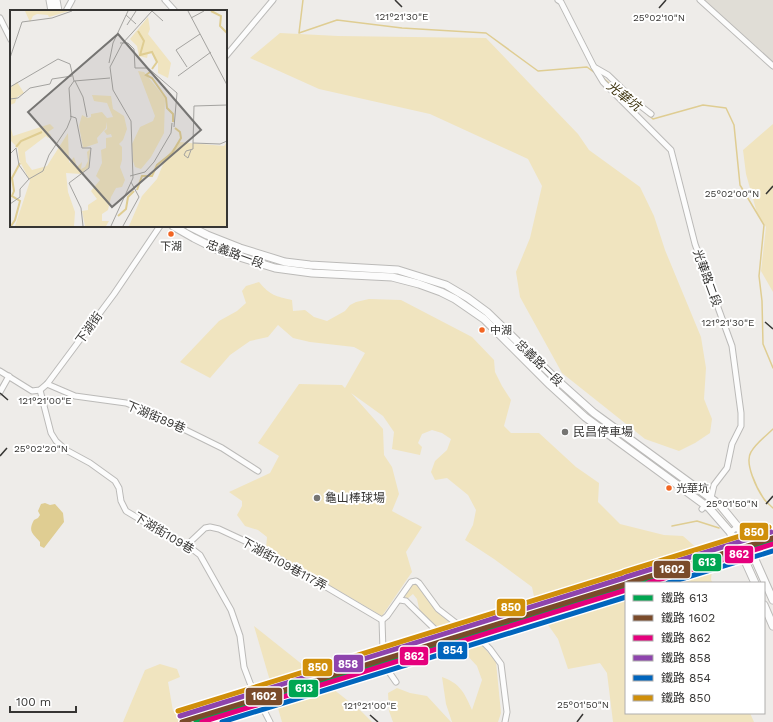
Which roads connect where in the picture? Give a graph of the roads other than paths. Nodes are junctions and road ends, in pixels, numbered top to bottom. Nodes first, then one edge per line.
1 (50, 0) edge
2 (56, 0) edge
3 (72, 0) edge
4 (165, 0) edge
5 (273, 0) edge
6 (558, 0) edge
7 (700, 0) edge
8 (52, 10) edge
9 (58, 10) edge
10 (67, 10) edge
11 (174, 10) edge
12 (0, 18) edge
13 (10, 38) edge
14 (227, 55) edge
15 (773, 66) edge
16 (594, 67) junction
17 (651, 114) dead end
18 (159, 227) edge
19 (174, 227) edge
20 (191, 227) edge
21 (333, 264) junction
22 (332, 277) junction
23 (0, 371) edge
24 (9, 376) junction
25 (558, 378) junction
26 (47, 384) junction
27 (549, 387) junction
28 (40, 390) junction
29 (0, 392) edge
30 (258, 471) dead end
31 (711, 498) junction
32 (704, 507) junction
33 (738, 527) junction
34 (730, 532) junction
35 (773, 536) edge
36 (187, 545) junction
37 (754, 582) edge
38 (400, 600) junction
39 (773, 600) edge
40 (765, 607) edge
41 (382, 620) junction
42 (773, 626) edge
43 (446, 640) dead end
44 (396, 682) dead end
45 (270, 722) edge
46 (505, 722) edge

1 - 8 main road
2 - 9 main road
3 - 10 street
4 - 11 street
5 - 14 street
6 - 16 street, 光華路二段
7 - 15 street
12 - 13 street
16 - 17 street
16 - 31 street, 光華路二段
18 - 26 street, 下湖街
19 - 22 main road, 忠義路一段
20 - 21 main road, 忠義路一段
21 - 22 main road
21 - 25 main road, 忠義路一段
22 - 27 main road, 忠義路一段
23 - 24 street
24 - 28 street
24 - 29 street
25 - 27 main road
25 - 31 main road, 忠義路一段
26 - 28 street, 下湖街
26 - 30 street, 下湖街89巷
27 - 32 main road, 忠義路一段
28 - 36 street, 下湖街109巷
31 - 32 street, 光華路二段
31 - 33 main road, 忠義路一段
32 - 34 main road, 忠義路一段
33 - 34 street
33 - 35 street
33 - 39 main road, 忠義路一段
34 - 37 main road, 忠義路一段
36 - 41 street, 下湖街109巷117弄
36 - 45 street, 下湖街109巷
38 - 41 street
38 - 43 street
38 - 46 street
40 - 42 main road
41 - 44 street

